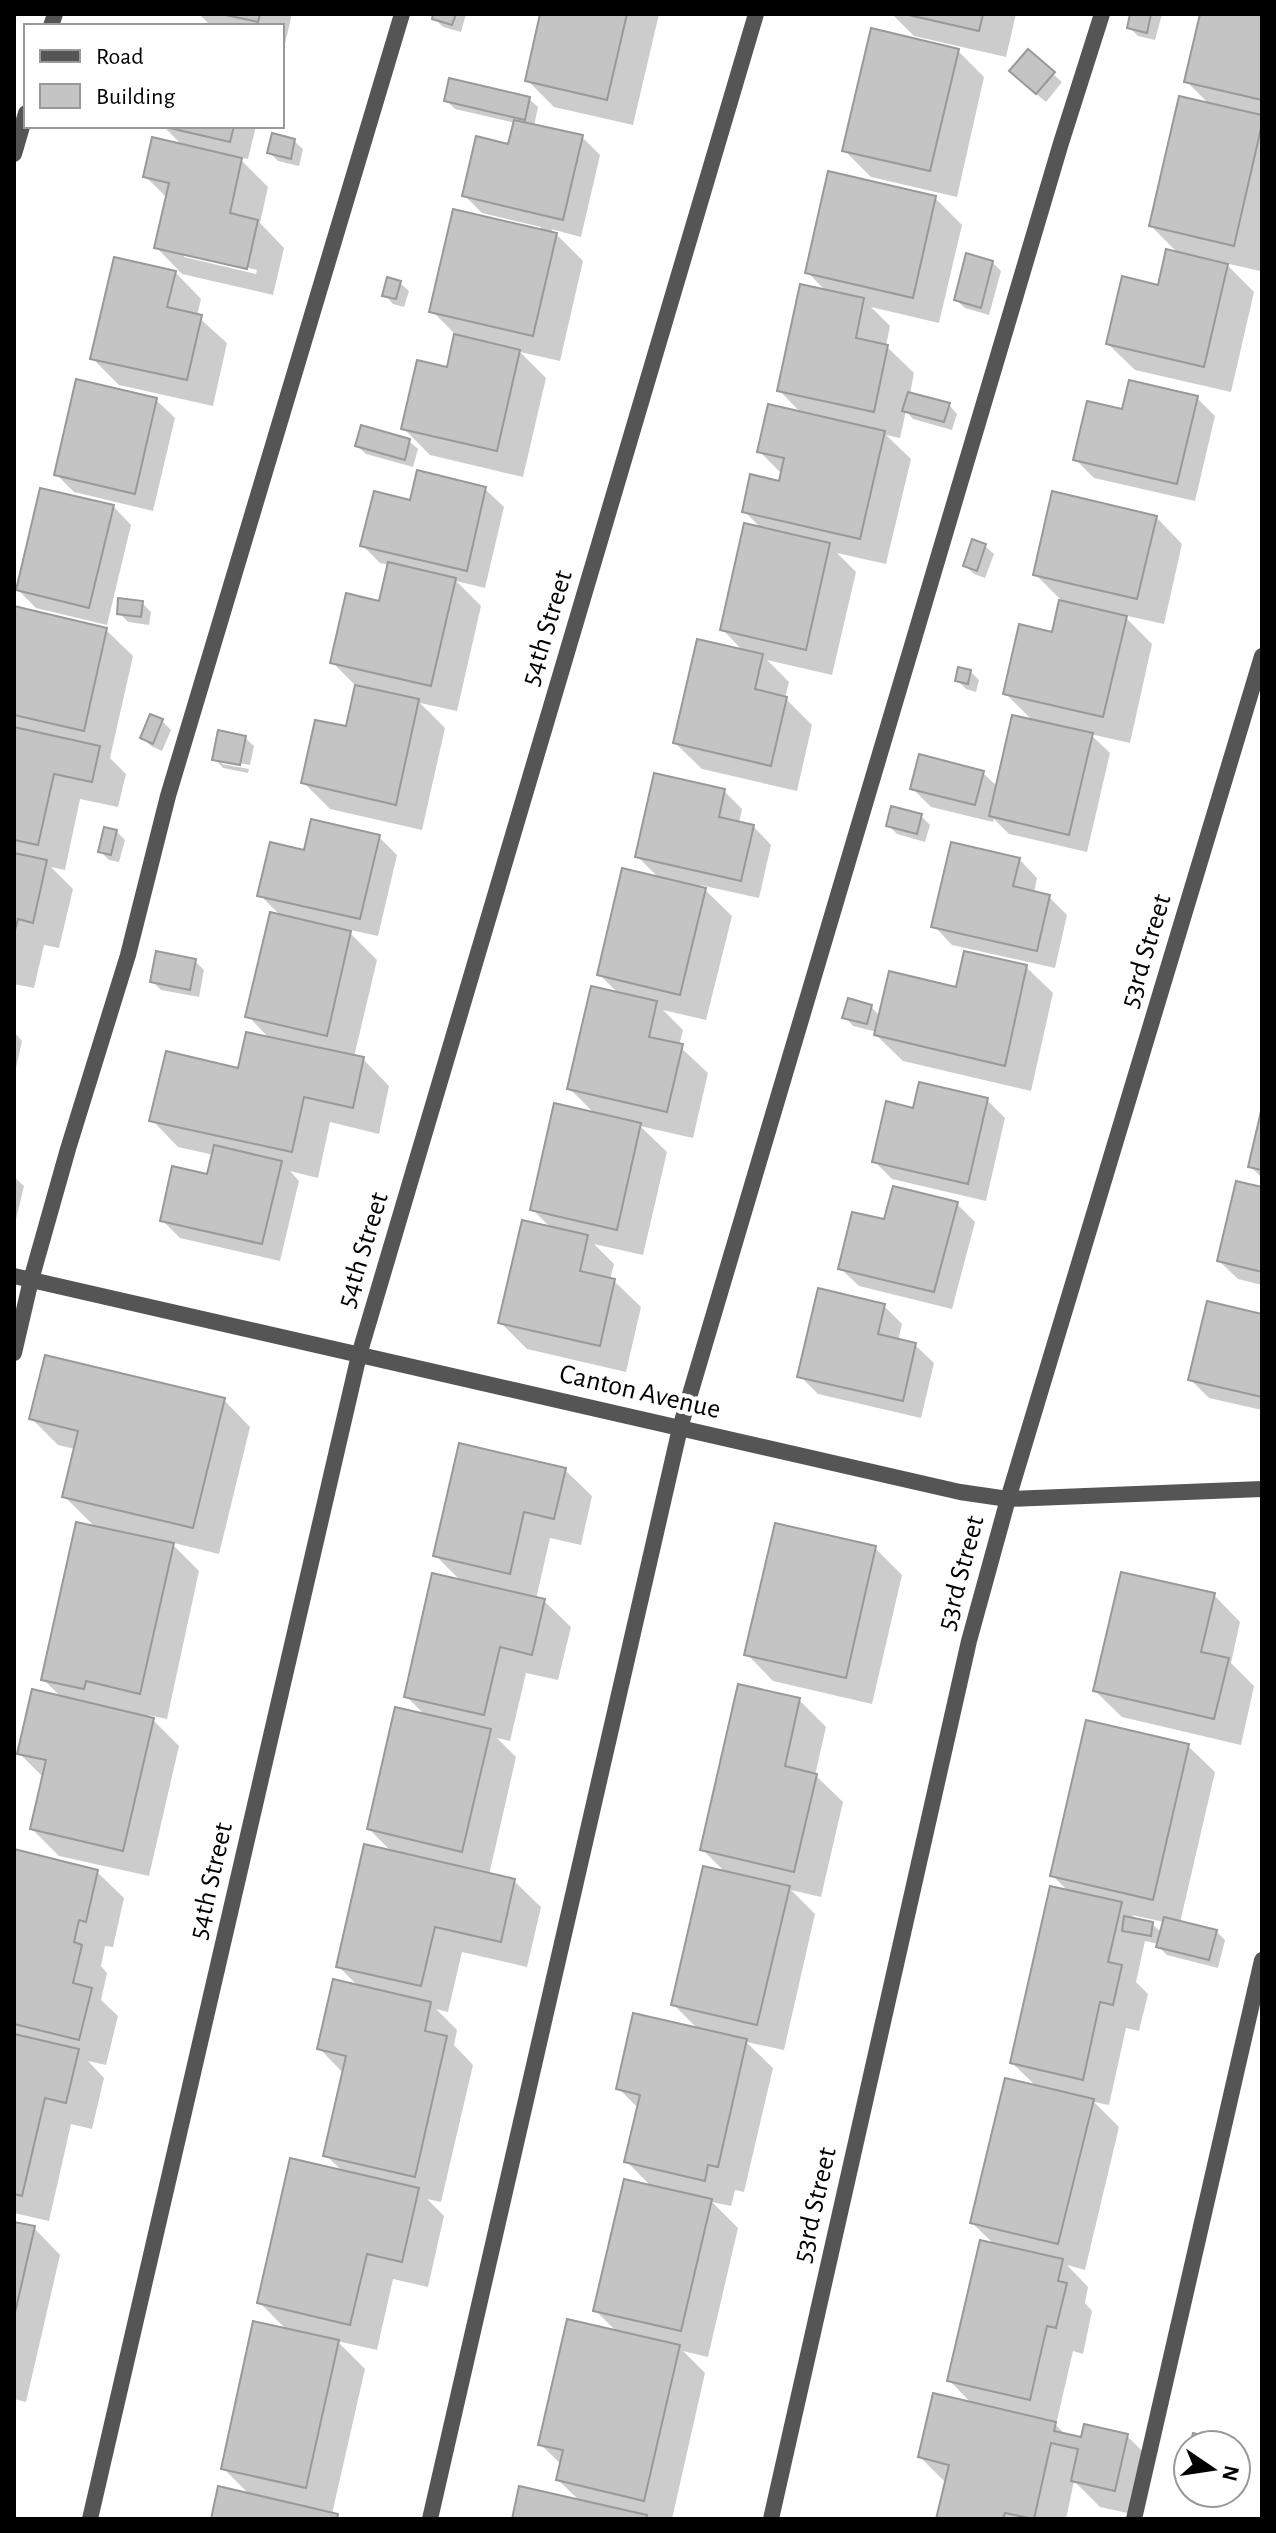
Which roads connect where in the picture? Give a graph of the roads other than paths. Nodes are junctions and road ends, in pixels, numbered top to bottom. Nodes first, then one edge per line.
1 (402, 14) edge
2 (756, 14) edge
3 (1102, 14) edge
4 (24, 120) edge
5 (14, 154) edge
6 (1262, 656) edge
7 (14, 1276) edge
8 (31, 1280) junction
9 (14, 1353) edge
10 (359, 1355) junction
11 (680, 1428) junction
12 (1262, 1489) edge
13 (1008, 1499) junction
14 (1262, 1960) edge
15 (90, 2519) edge
16 (430, 2519) edge
17 (771, 2519) edge
18 (1134, 2519) edge

1 - 8 street
2 - 10 street, 54th Street
3 - 11 street
4 - 5 street
6 - 13 street, 53rd Street
7 - 8 street, Canton Avenue
8 - 9 street
8 - 10 street, Canton Avenue
10 - 11 street, Canton Avenue
10 - 15 street, 54th Street
11 - 13 street, Canton Avenue
11 - 16 street
12 - 13 street, Canton Avenue
13 - 17 street, 53rd Street
14 - 18 street

